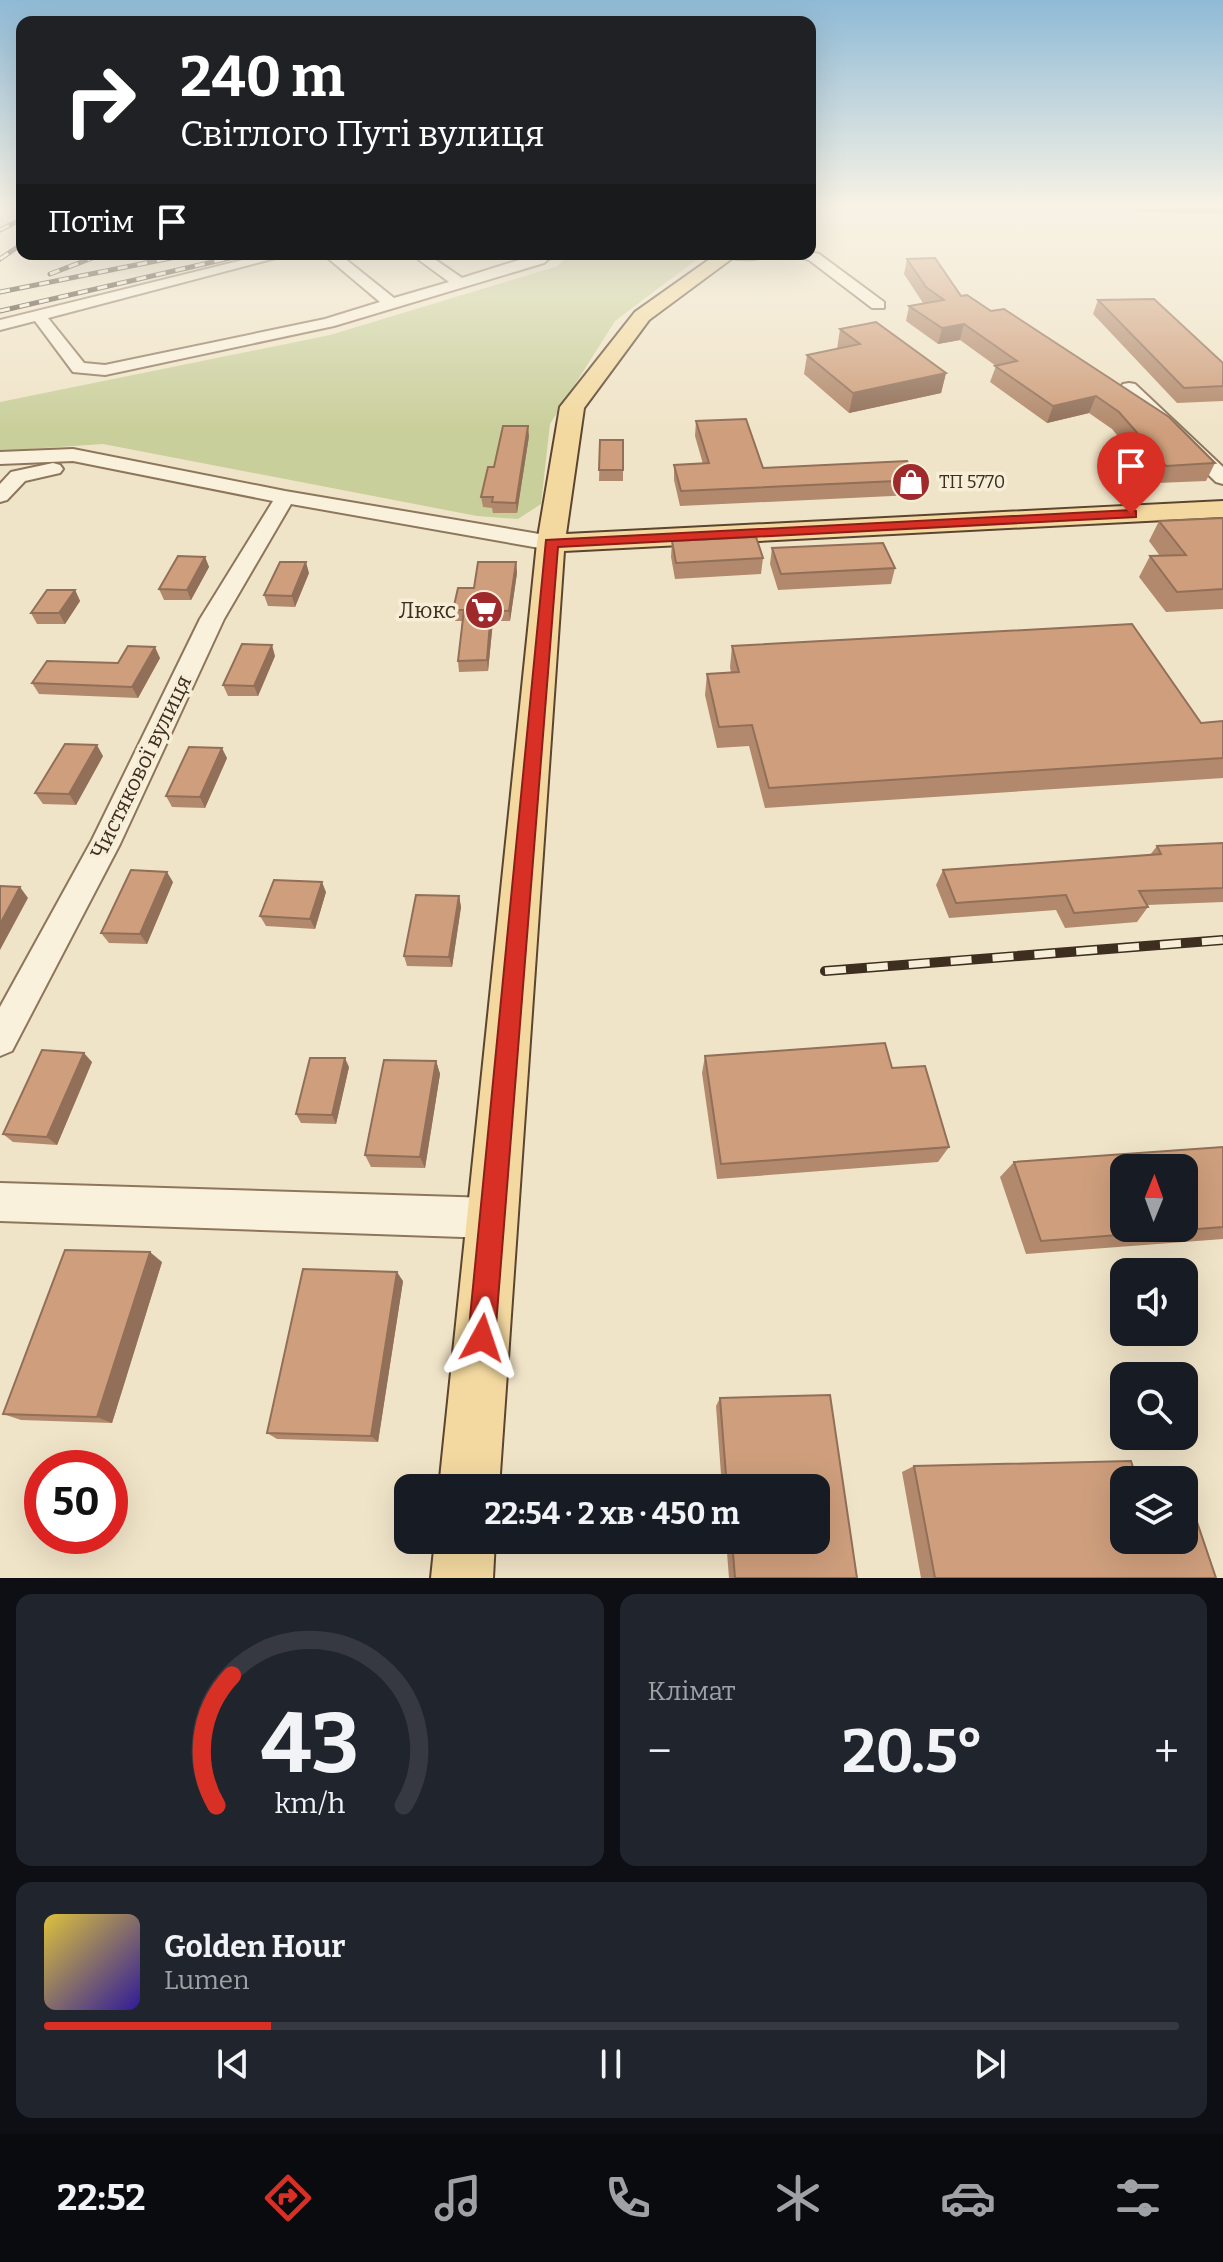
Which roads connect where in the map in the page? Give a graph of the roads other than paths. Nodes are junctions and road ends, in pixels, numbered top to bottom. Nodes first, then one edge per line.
1 (173, 282) edge
2 (364, 282) edge
3 (458, 282) edge
4 (469, 282) edge
5 (690, 282) edge
6 (847, 282) edge
7 (461, 284) junction
8 (392, 304) junction
9 (878, 305) dead end
10 (38, 315) junction
11 (0, 325) edge
12 (1129, 388) edge
13 (0, 458) edge
14 (102, 460) junction
15 (9, 475) edge
16 (1223, 478) edge
17 (0, 496) edge
18 (285, 497) junction
19 (1223, 509) edge
20 (551, 543) junction
21 (0, 1040) edge
22 (0, 1202) edge
23 (491, 1218) junction
24 (470, 1474) edge
25 (464, 1554) edge
26 (462, 1578) edge

1 - 10 street
2 - 8 street
3 - 7 street
4 - 7 street
5 - 20 main road
6 - 9 street
7 - 8 street
8 - 10 street
10 - 11 street
12 - 16 street
13 - 14 street
14 - 15 street
14 - 18 street
15 - 17 street
18 - 20 street
18 - 21 street, Чистякової вулиця
19 - 20 main road
20 - 23 main road
22 - 23 street
23 - 24 main road
25 - 26 main road

